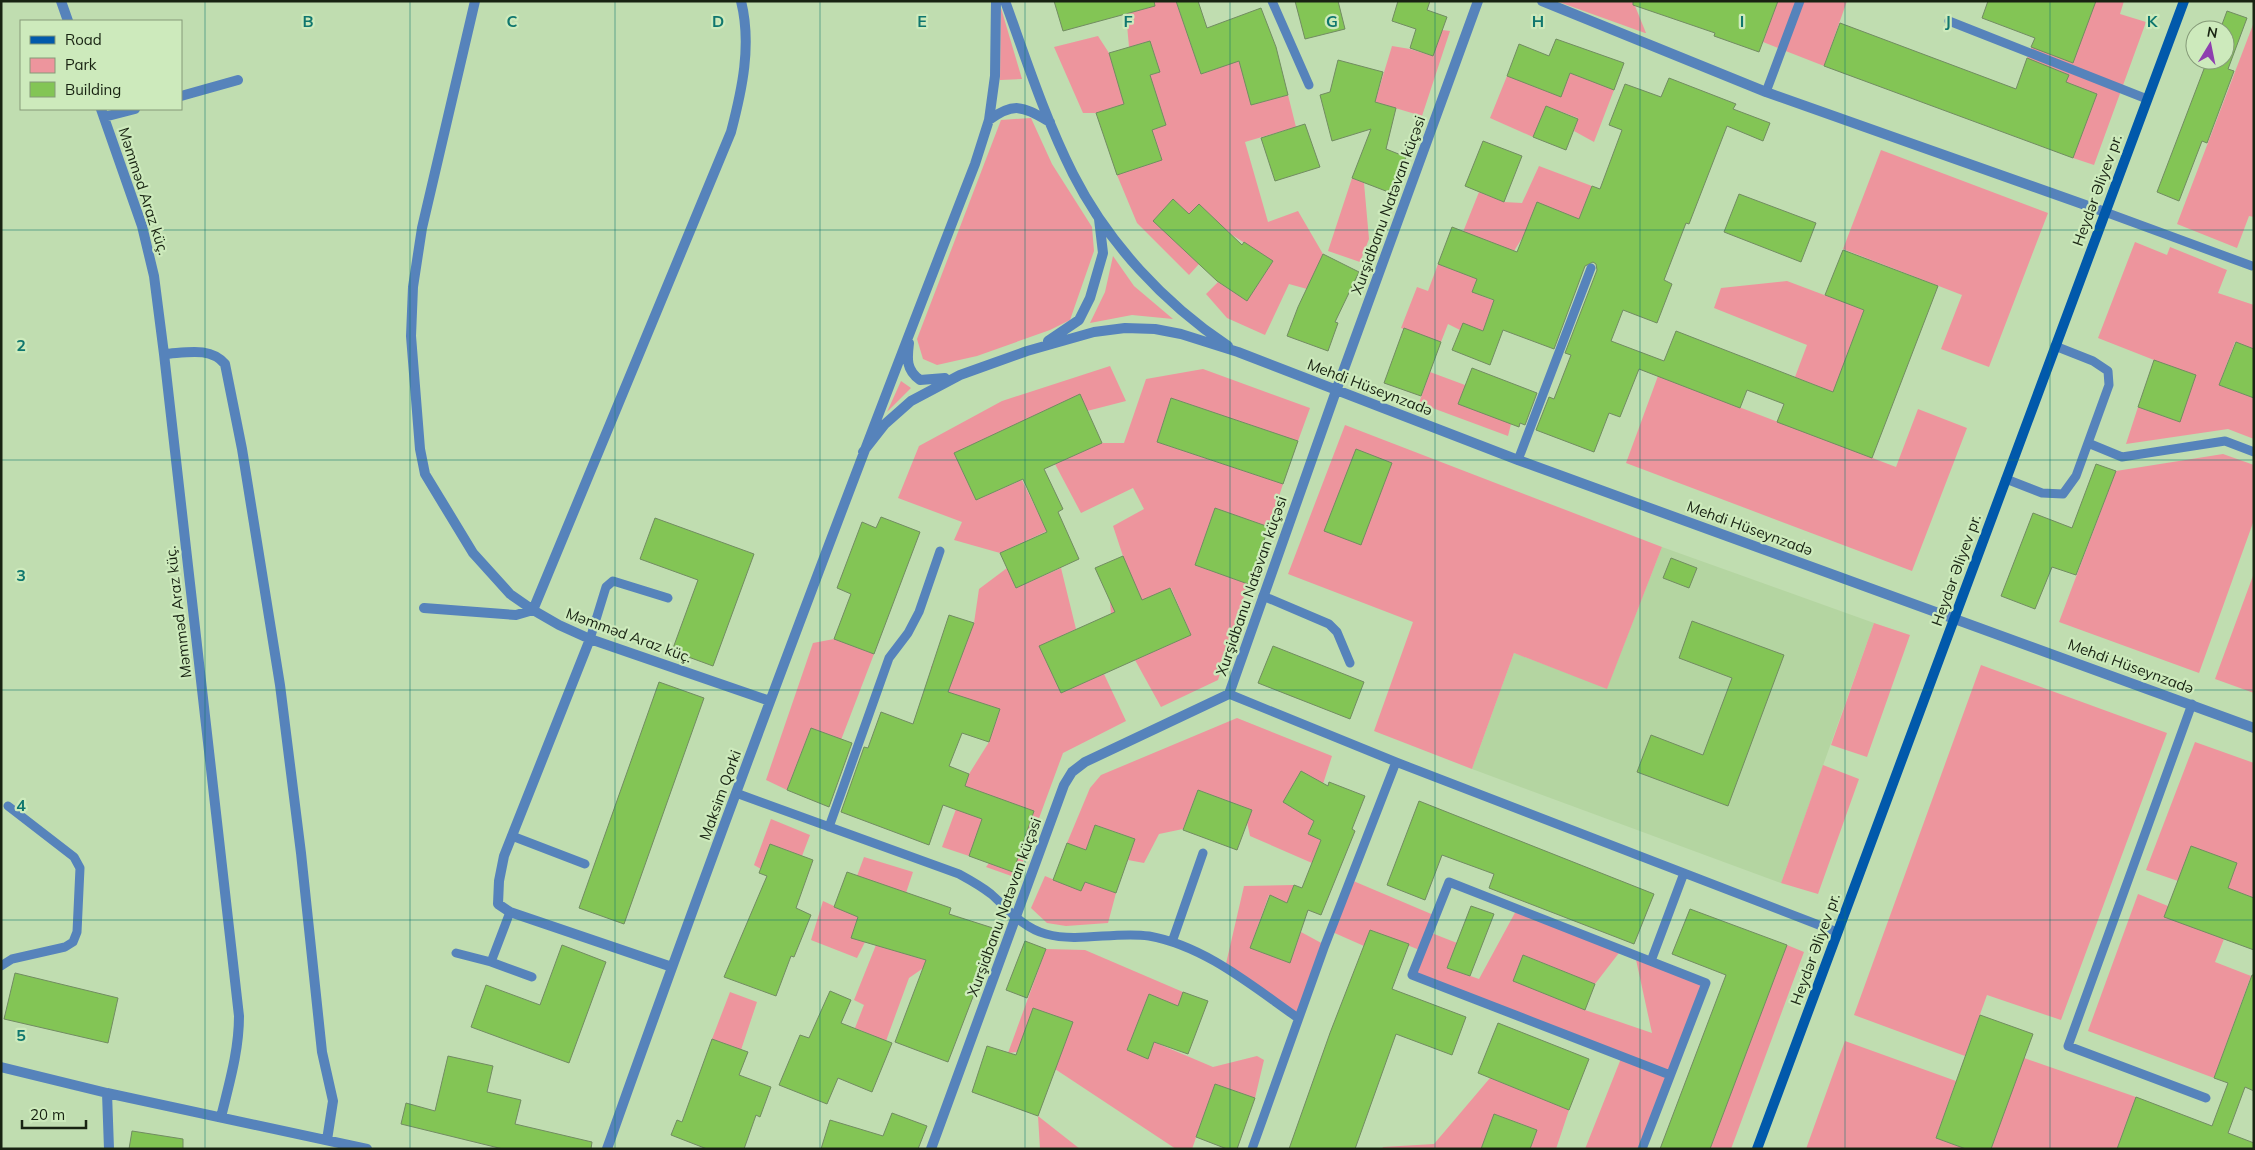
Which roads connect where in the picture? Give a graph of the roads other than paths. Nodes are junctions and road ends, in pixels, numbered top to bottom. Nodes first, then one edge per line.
1 (61, 1) edge
2 (475, 1) edge
3 (741, 1) edge
4 (996, 1) edge
5 (1005, 1) edge
6 (1272, 1) edge
7 (1478, 1) edge
8 (1542, 1) edge
9 (1800, 1) edge
10 (2184, 1) edge
11 (68, 20) edge
12 (1949, 21) dead end
13 (238, 80) dead end
14 (1309, 85) dead end
15 (1766, 92) junction
16 (182, 96) edge
17 (2147, 99) junction
18 (127, 110) edge
19 (102, 113) edge
20 (989, 120) junction
21 (1050, 122) junction
22 (2105, 212) junction
23 (1099, 218) junction
24 (2252, 266) dead end
25 (1591, 268) dead end
26 (911, 330) junction
27 (2055, 346) junction
28 (1027, 351) junction
29 (1238, 352) junction
30 (164, 354) junction
31 (960, 375) junction
32 (1336, 391) junction
33 (2088, 443) junction
34 (863, 452) junction
35 (2254, 452) edge
36 (1518, 460) junction
37 (2006, 480) junction
38 (940, 551) dead end
39 (1263, 596) junction
40 (668, 598) dead end
41 (424, 608) dead end
42 (533, 610) junction
43 (1954, 618) junction
44 (590, 639) junction
45 (1350, 663) dead end
46 (1229, 694) junction
47 (770, 701) junction
48 (2192, 704) junction
49 (2254, 728) edge
50 (1396, 762) junction
51 (736, 793) junction
52 (8, 806) dead end
53 (829, 827) junction
54 (512, 836) junction
55 (1203, 853) dead end
56 (585, 864) dead end
57 (1684, 873) junction
58 (510, 912) junction
59 (1016, 917) junction
60 (1837, 932) junction
61 (1172, 942) junction
62 (456, 953) dead end
63 (1651, 961) junction
64 (491, 962) junction
65 (1, 966) edge
66 (672, 967) junction
67 (532, 977) dead end
68 (1298, 1018) junction
69 (1, 1067) edge
70 (1670, 1075) junction
71 (106, 1093) junction
72 (2206, 1098) dead end
73 (221, 1117) junction
74 (327, 1140) junction
75 (109, 1149) edge
76 (366, 1149) edge
77 (607, 1149) edge
78 (931, 1149) edge
79 (1252, 1149) edge
80 (1642, 1149) edge
81 (1757, 1149) edge

1 - 11 street
2 - 42 street, Məmməd Araz küç.
3 - 42 street
4 - 20 street
5 - 21 street
6 - 14 lane
7 - 32 street, Xurşidbanu Natəvan küçəsi
8 - 15 street
9 - 15 lane
10 - 17 main road, Heydər Əliyev pr.
12 - 17 lane
13 - 16 street
15 - 22 street
17 - 22 main road, Heydər Əliyev pr.
18 - 19 street
19 - 30 street, Məmməd Araz küç.
20 - 21 street
20 - 26 street
21 - 23 street
22 - 24 lane
22 - 27 main road, Heydər Əliyev pr.
23 - 28 street
23 - 29 street
25 - 36 lane
26 - 31 street
26 - 34 street, Maksim Qorki
27 - 33 lane
27 - 37 main road, Heydər Əliyev pr.
28 - 29 street
28 - 31 street
29 - 32 street, Mehdi Hüseynzadə
30 - 73 street, Məmməd Araz küç.
30 - 74 street
31 - 34 street
32 - 36 street, Mehdi Hüseynzadə
32 - 39 street, Xurşidbanu Natəvan küçəsi
33 - 35 lane
33 - 37 lane
34 - 47 street, Maksim Qorki
36 - 43 street, Mehdi Hüseynzadə
37 - 43 main road, Heydər Əliyev pr.
38 - 53 lane
39 - 45 lane
39 - 46 street, Xurşidbanu Natəvan küçəsi
40 - 44 lane
41 - 42 street
42 - 44 street, Məmməd Araz küç.
43 - 48 street, Mehdi Hüseynzadə
43 - 60 main road, Heydər Əliyev pr.
44 - 47 street, Məmməd Araz küç.
44 - 54 street
46 - 50 lane
46 - 59 street, Xurşidbanu Natəvan küçəsi
47 - 51 street, Maksim Qorki
48 - 49 street, Mehdi Hüseynzadə
48 - 72 lane
50 - 57 lane
50 - 68 lane
51 - 53 lane
51 - 66 street, Maksim Qorki
52 - 65 lane
53 - 59 lane
54 - 56 lane
54 - 58 street
55 - 61 lane
57 - 60 lane
57 - 63 lane
58 - 64 lane
58 - 66 street
59 - 61 lane
59 - 78 street, Xurşidbanu Natəvan küçəsi
60 - 81 main road, Heydər Əliyev pr.
61 - 68 lane
62 - 64 lane
63 - 70 lane
63 - 70 lane
64 - 67 lane
66 - 77 street, Maksim Qorki
68 - 79 lane
69 - 71 street
70 - 80 lane
71 - 73 street
71 - 75 street
73 - 74 street
74 - 76 street

